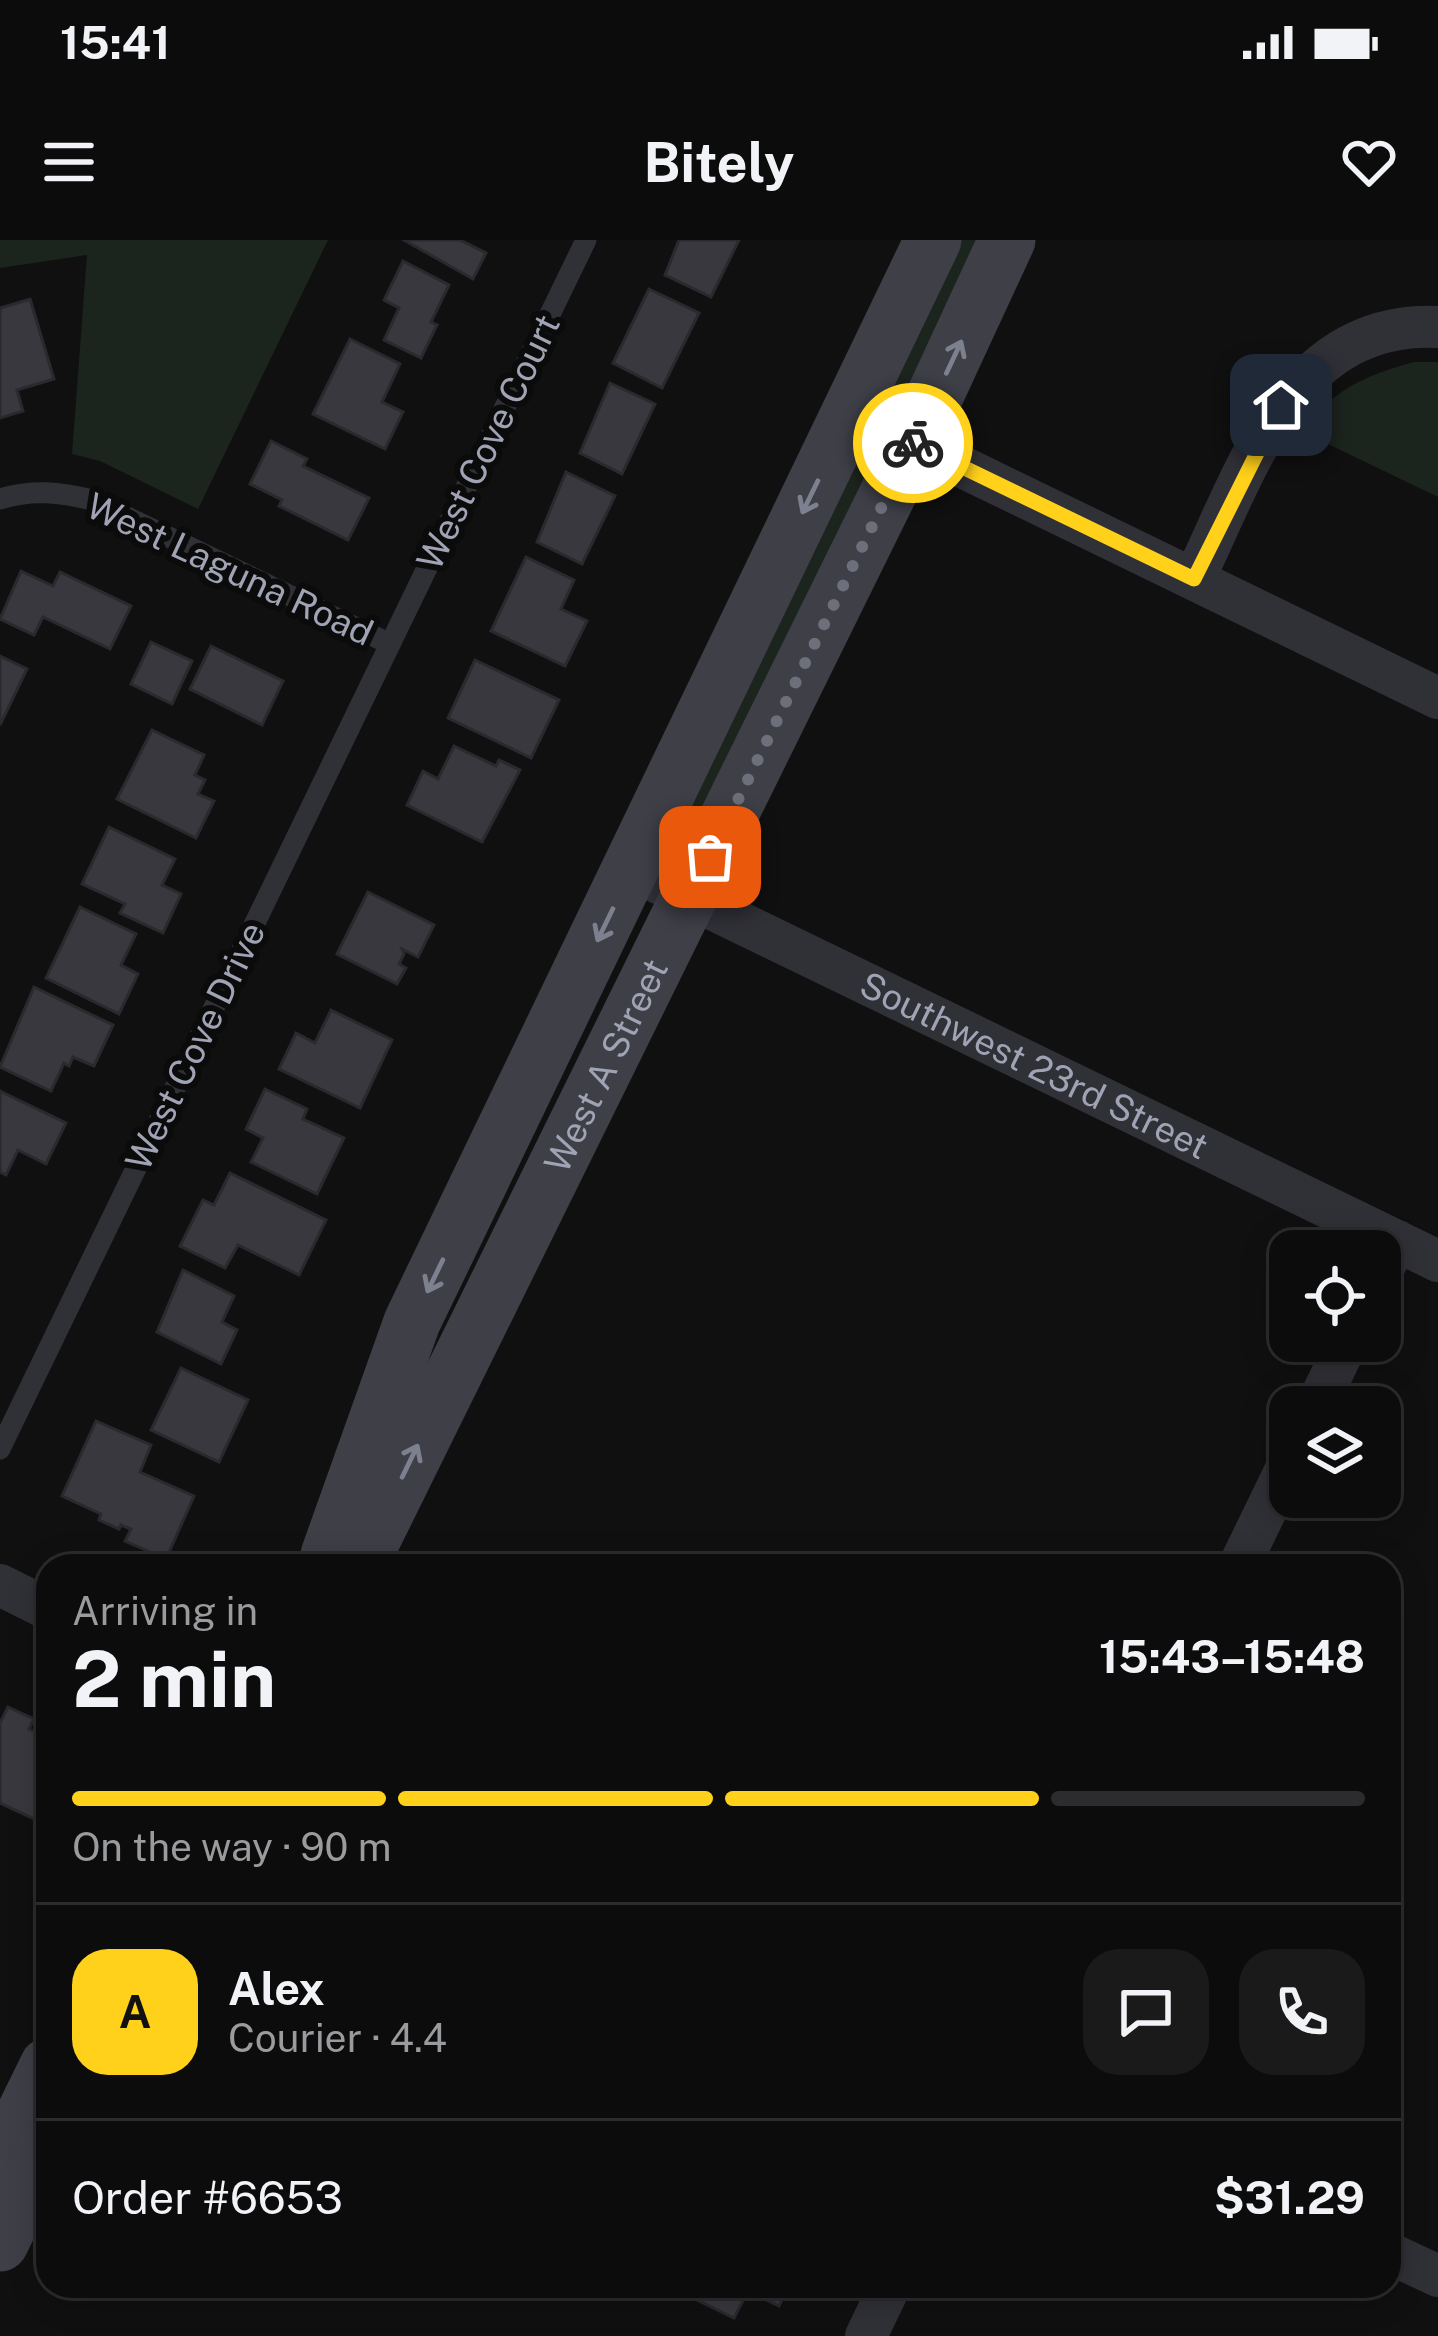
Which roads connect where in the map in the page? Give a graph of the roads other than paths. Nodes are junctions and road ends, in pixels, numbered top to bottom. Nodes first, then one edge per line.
1 (586, 240) edge
2 (932, 240) edge
3 (1007, 240) edge
4 (1438, 327) edge
5 (913, 443) junction
6 (0, 500) edge
7 (1194, 579) junction
8 (390, 644) junction
9 (1438, 698) edge
10 (632, 869) junction
11 (689, 898) junction
12 (1334, 1230) edge
13 (1401, 1259) edge
14 (1438, 1262) edge
15 (0, 1449) edge
16 (1269, 1504) edge
17 (327, 1554) edge
18 (365, 1554) edge
19 (1245, 1554) edge
20 (0, 1585) edge
21 (36, 1603) edge
22 (36, 2090) edge
23 (0, 2164) edge
24 (36, 2169) edge
25 (0, 2243) edge
26 (1401, 2257) edge
27 (1435, 2269) edge
28 (884, 2298) edge
29 (866, 2336) edge

1 - 8 lane, West Cove Court
2 -> 10 main road, West A Street
5 -> 3 main road, West A Street
4 - 7 street
5 - 7 street
5 - 11 main road, West A Street
6 - 8 lane, West Laguna Road
7 - 9 street
8 - 15 lane, West Cove Drive
10 - 11 street, Southwest 23rd Street
10 -> 17 main road, West A Street
11 - 12 street, Southwest 23rd Street
18 -> 11 main road, West A Street
13 - 14 street, Southwest 23rd Street
16 - 19 street
20 - 21 street
22 - 23 main road
24 - 25 main road
26 - 27 street
28 - 29 street

